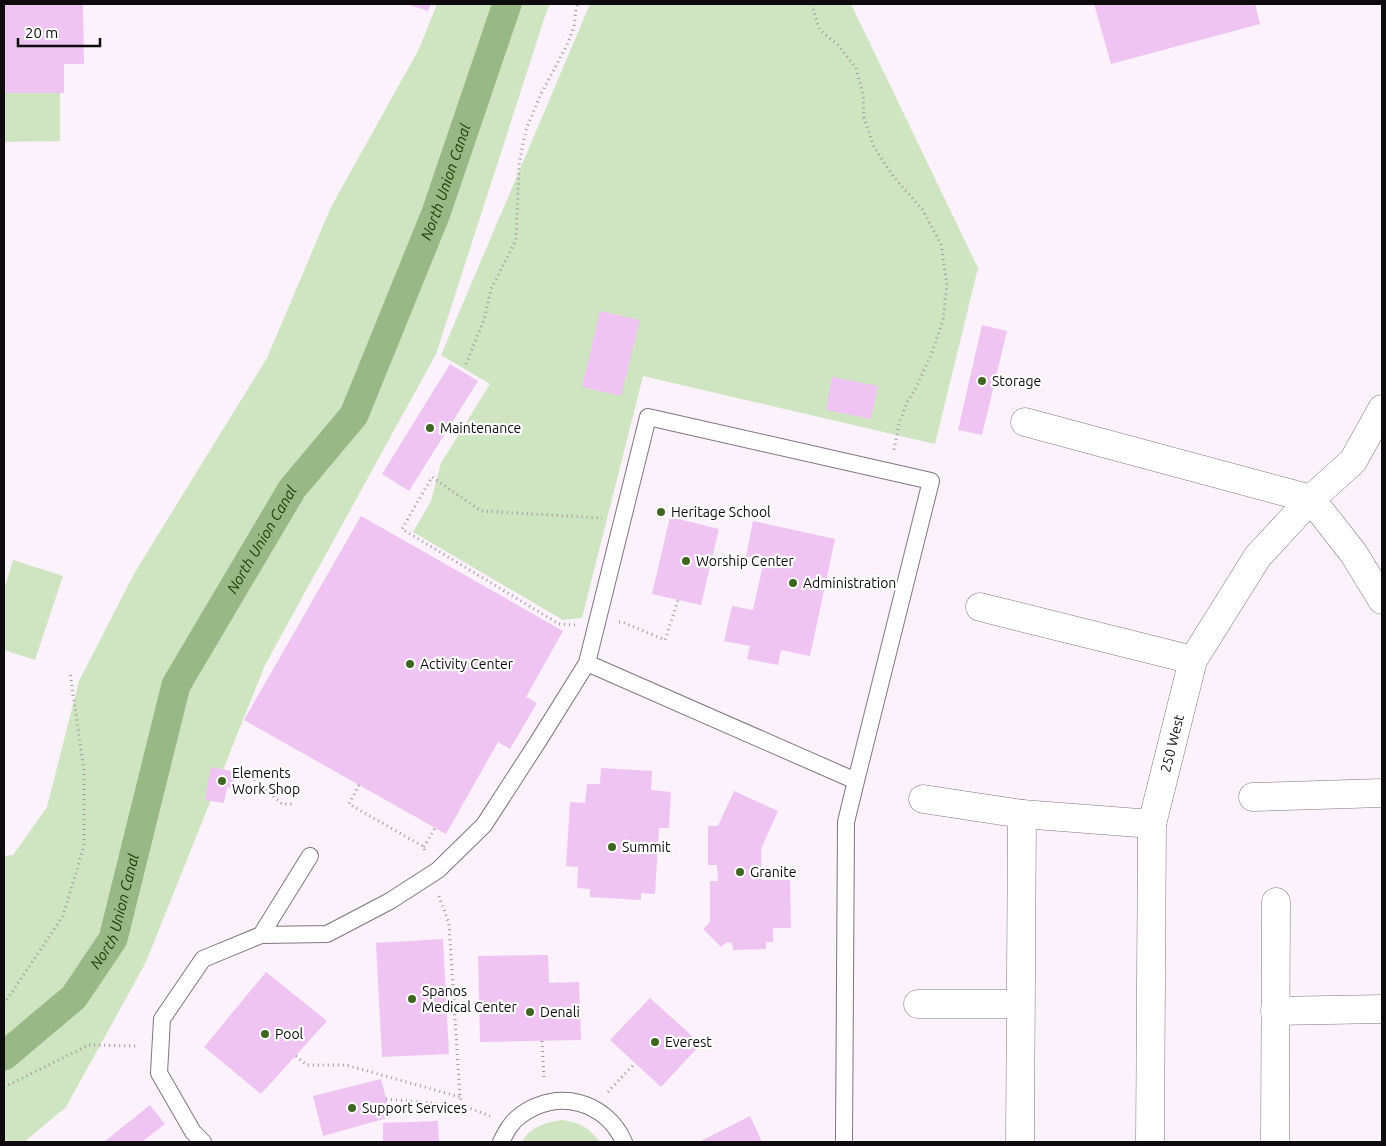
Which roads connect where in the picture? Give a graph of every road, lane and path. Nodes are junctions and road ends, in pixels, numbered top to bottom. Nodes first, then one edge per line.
1 (578, 4) edge
2 (812, 4) edge
3 (466, 364) dead end
4 (1382, 409) edge
5 (1025, 422) dead end
6 (889, 471) junction
7 (1311, 499) junction
8 (622, 523) junction
9 (678, 600) dead end
10 (1382, 600) edge
11 (980, 608) dead end
12 (597, 624) junction
13 (1193, 660) junction
14 (587, 663) junction
15 (70, 673) dead end
16 (236, 774) dead end
17 (856, 781) junction
18 (359, 785) dead end
19 (1382, 793) edge
20 (1253, 797) dead end
21 (923, 798) dead end
22 (294, 804) dead end
23 (1022, 814) junction
24 (1152, 824) junction
25 (435, 828) dead end
26 (424, 847) junction
27 (310, 856) dead end
28 (432, 873) junction
29 (1276, 902) dead end
30 (261, 935) junction
31 (4, 1004) edge
32 (918, 1004) dead end
33 (1020, 1004) junction
34 (1382, 1009) edge
35 (1275, 1011) junction
36 (542, 1041) dead end
37 (160, 1046) junction
38 (296, 1056) dead end
39 (635, 1063) dead end
40 (544, 1080) dead end
41 (4, 1087) edge
42 (607, 1092) dead end
43 (460, 1097) junction
44 (386, 1099) dead end
45 (464, 1106) junction
46 (490, 1116) dead end
47 (203, 1142) edge
48 (500, 1142) edge
49 (624, 1142) edge
50 (844, 1142) edge
51 (1020, 1142) edge
52 (1150, 1142) edge
53 (1275, 1142) edge

1 - 3 path
2 - 6 path
4 - 7 street, 250 West
5 - 7 street
6 - 8 lane
6 - 17 lane
7 - 10 street
7 - 13 street, 250 West
8 - 12 lane
8 - 12 path
9 - 12 path
11 - 13 street
12 - 14 lane
13 - 24 street, 250 West
14 - 17 lane
14 - 28 lane
15 - 31 path
16 - 22 path
17 - 50 lane
18 - 26 path
19 - 20 street
21 - 23 street
23 - 24 street
23 - 33 street
24 - 52 street, 250 West
25 - 26 path
26 - 28 path
27 - 30 lane
28 - 30 lane
28 - 43 path
29 - 35 street
30 - 37 lane
32 - 33 street
33 - 51 street
34 - 35 street
35 - 53 street
36 - 40 path
37 - 41 path
37 - 47 lane
38 - 43 path
39 - 42 path
43 - 45 path
44 - 45 path
45 - 46 path
48 - 49 lane

